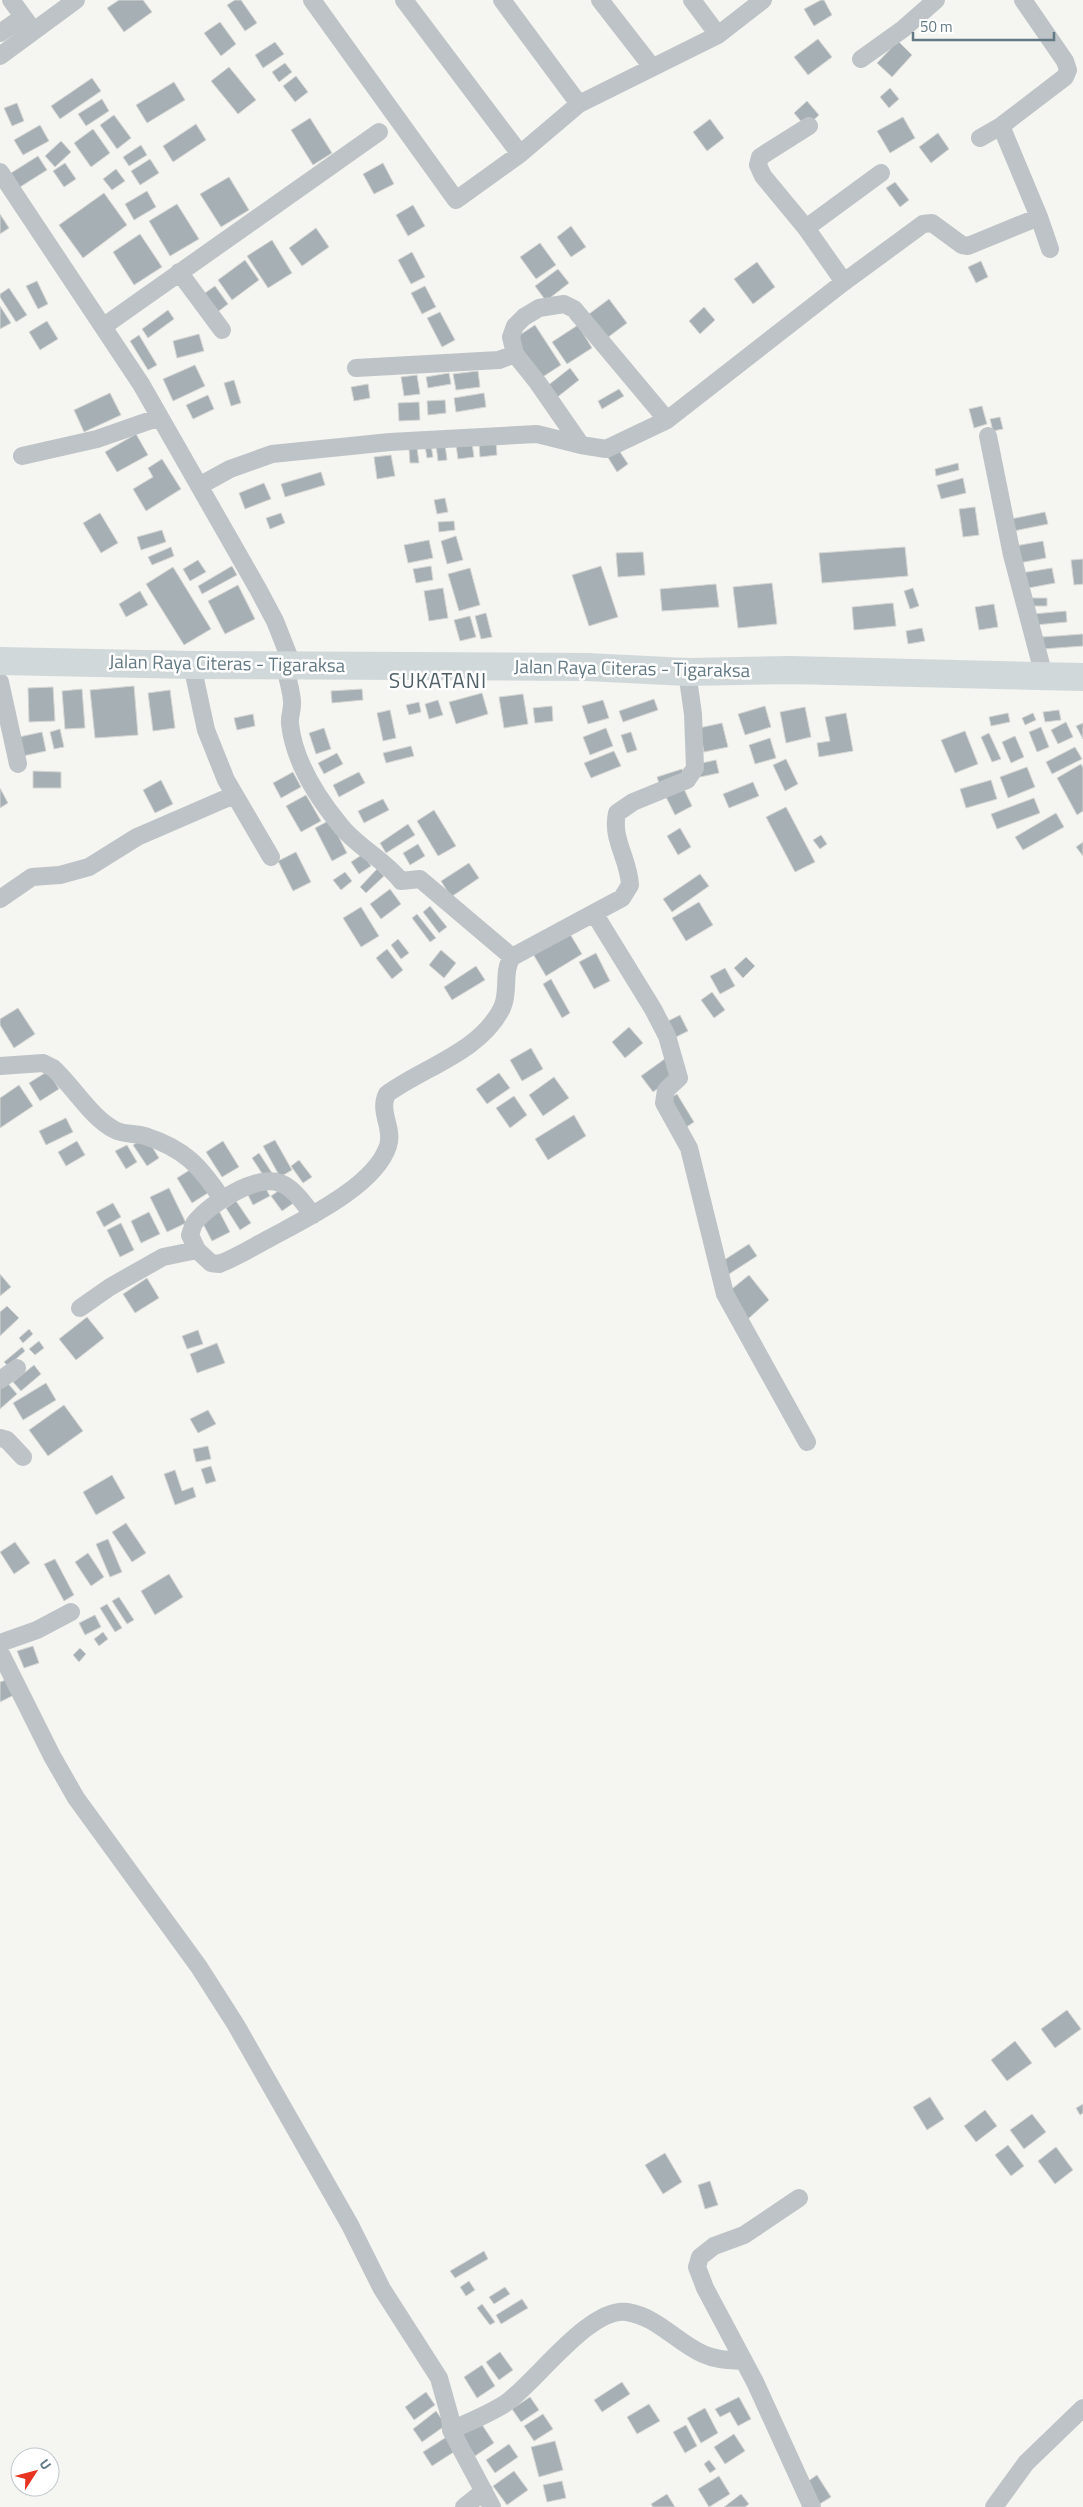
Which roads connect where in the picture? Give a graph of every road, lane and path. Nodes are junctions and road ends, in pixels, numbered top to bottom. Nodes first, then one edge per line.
1 (11, 0) edge
2 (76, 0) edge
3 (312, 0) edge
4 (404, 0) edge
5 (502, 0) edge
6 (600, 0) edge
7 (692, 0) edge
8 (763, 0) edge
9 (936, 0) edge
10 (1023, 0) edge
11 (28, 24) junction
12 (0, 33) edge
13 (718, 35) junction
14 (0, 56) edge
15 (862, 59) dead end
16 (652, 68) junction
17 (579, 104) junction
18 (809, 126) dead end
19 (1001, 126) junction
20 (379, 132) dead end
21 (980, 138) dead end
22 (520, 154) junction
23 (0, 172) edge
24 (880, 173) dead end
25 (1039, 217) junction
26 (806, 228) junction
27 (1050, 249) dead end
28 (179, 272) junction
29 (844, 282) junction
30 (104, 326) junction
31 (222, 330) dead end
32 (515, 354) junction
33 (356, 368) dead end
34 (160, 418) junction
35 (667, 420) junction
36 (988, 436) dead end
37 (581, 445) junction
38 (22, 456) dead end
39 (199, 486) junction
40 (0, 661) edge
41 (288, 664) junction
42 (192, 665) junction
43 (687, 672) junction
44 (1044, 676) junction
45 (1083, 677) edge
46 (0, 682) edge
47 (18, 764) dead end
48 (234, 795) junction
49 (271, 857) dead end
50 (0, 899) edge
51 (594, 913) junction
52 (512, 957) junction
53 (0, 1066) edge
54 (222, 1199) junction
55 (313, 1215) junction
56 (197, 1250) junction
57 (80, 1308) dead end
58 (17, 1368) dead end
59 (0, 1380) edge
60 (0, 1438) edge
61 (807, 1442) dead end
62 (23, 1457) dead end
63 (71, 1612) dead end
64 (0, 1643) edge
65 (0, 1652) edge
66 (799, 2198) dead end
67 (744, 2361) junction
68 (1083, 2408) edge
69 (451, 2430) junction
70 (484, 2491) junction
71 (464, 2507) edge
72 (492, 2507) edge
73 (812, 2507) edge
74 (994, 2507) edge

1 - 11 street
2 - 11 street
3 - 22 street
4 - 22 street
5 - 17 street
6 - 16 street
7 - 13 street
8 - 13 street
9 - 15 street
10 - 19 street
11 - 12 street
11 - 14 street
13 - 16 street
16 - 17 street
17 - 22 street
18 - 26 street
19 - 21 street
19 - 25 street
20 - 28 street
23 - 30 street
24 - 26 street
25 - 27 street
25 - 29 street
26 - 29 street
28 - 30 street
28 - 31 street
29 - 35 street
30 - 34 street
32 - 33 street
32 - 35 street
32 - 37 street
34 - 38 street
34 - 39 street
35 - 37 street
36 - 44 street
37 - 39 street
39 - 41 street
40 - 42 main road, Jalan Raya Citeras - Tigaraksa
41 - 42 main road, Jalan Raya Citeras - Tigaraksa
41 - 43 main road, Jalan Raya Citeras - Tigaraksa
41 - 52 street
42 - 48 street
43 - 44 main road, Jalan Raya Citeras - Tigaraksa
43 - 51 street
44 - 45 main road, Jalan Raya Citeras - Tigaraksa
46 - 47 street
48 - 49 street
48 - 50 street
51 - 52 street
51 - 61 street
52 - 55 street
53 - 54 street
54 - 55 street
54 - 56 street
55 - 56 street
56 - 57 street
58 - 59 street
60 - 62 street
63 - 64 street
65 - 69 street
66 - 67 street
67 - 69 street
67 - 73 street
68 - 74 street
69 - 70 street
70 - 71 street
70 - 72 street

